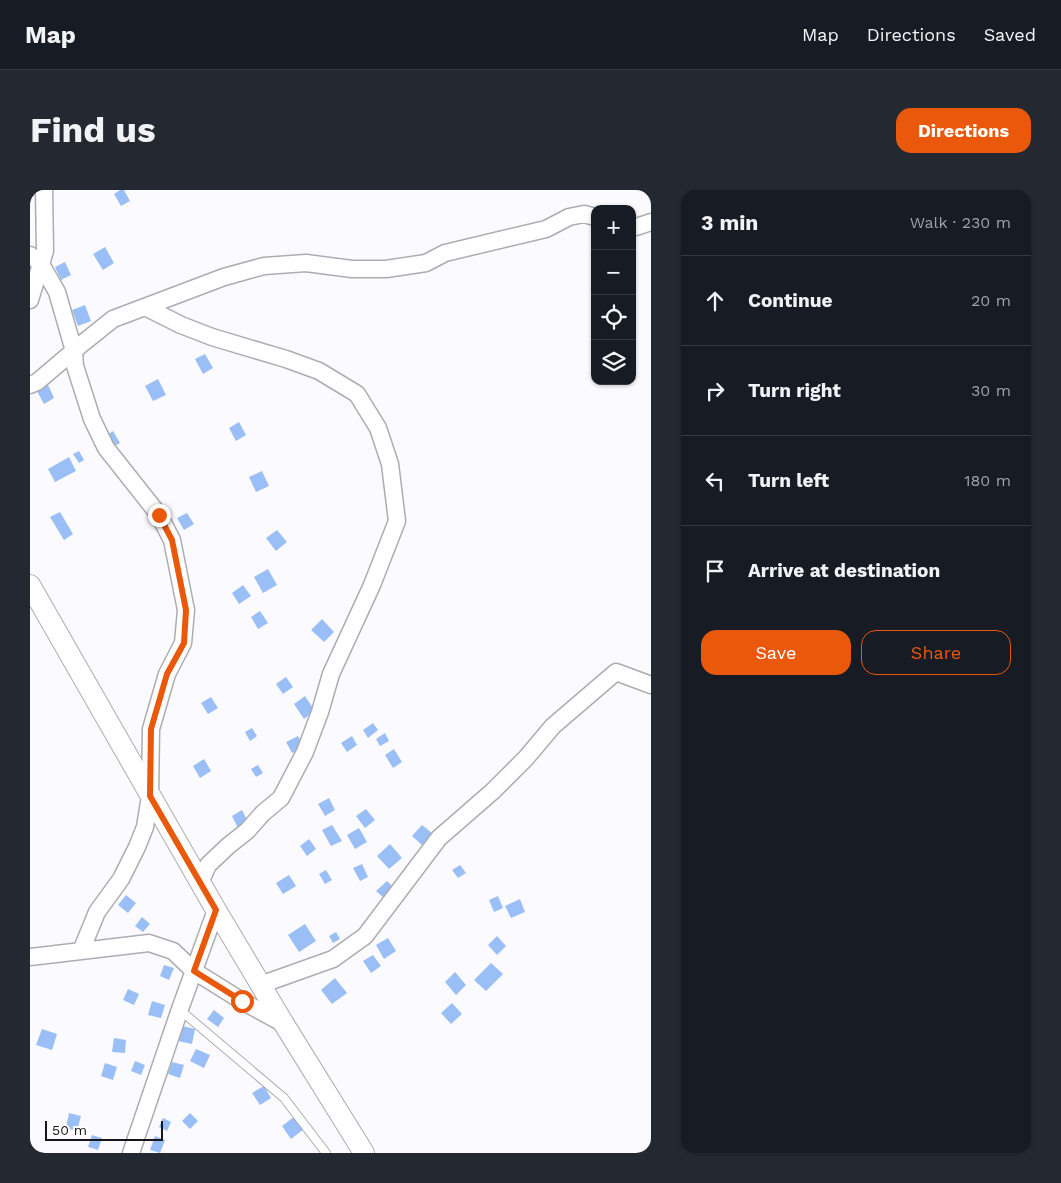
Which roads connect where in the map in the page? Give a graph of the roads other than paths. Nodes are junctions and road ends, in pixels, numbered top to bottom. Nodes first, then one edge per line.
1 (44, 190) edge
2 (591, 216) edge
3 (651, 222) edge
4 (636, 227) edge
5 (35, 259) edge
6 (30, 300) edge
7 (145, 307) junction
8 (74, 351) junction
9 (30, 386) edge
10 (30, 586) edge
11 (651, 685) edge
12 (150, 796) junction
13 (200, 883) junction
14 (216, 910) junction
15 (81, 950) junction
16 (30, 957) edge
17 (194, 971) junction
18 (260, 985) junction
19 (180, 1009) junction
20 (284, 1024) junction
21 (131, 1153) edge
22 (326, 1153) edge
23 (364, 1153) edge

1 - 5 street
2 - 7 street
3 - 4 street
5 - 6 street
5 - 8 street
7 - 8 street
7 - 13 street
8 - 9 street
8 - 12 street
10 - 12 street
11 - 18 street
12 - 13 street
12 - 15 street
13 - 14 street
14 - 17 street
14 - 18 street
15 - 16 street
15 - 17 street
17 - 19 street
17 - 20 street
18 - 20 street
19 - 21 street
19 - 22 lane
20 - 23 street

